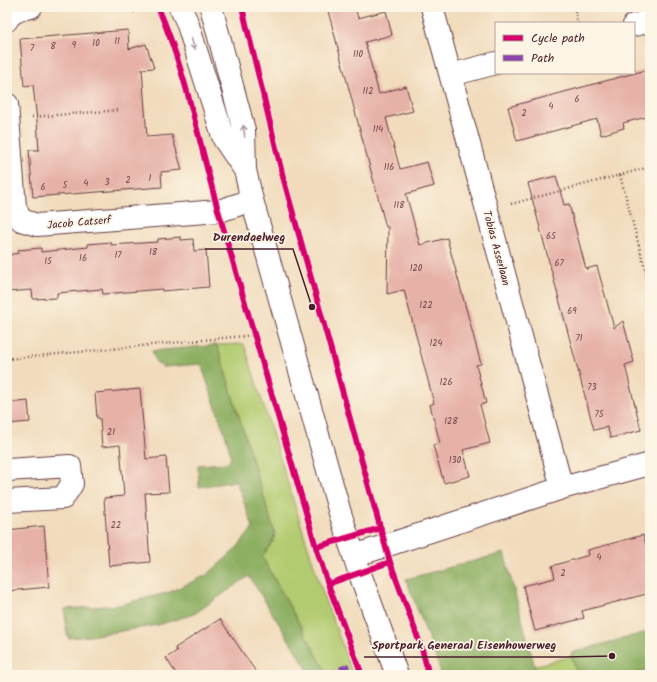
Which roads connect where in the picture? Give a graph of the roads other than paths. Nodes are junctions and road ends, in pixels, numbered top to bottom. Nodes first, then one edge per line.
1 (30, 7) edge
2 (180, 7) edge
3 (211, 7) edge
4 (432, 7) edge
5 (7, 20) edge
6 (650, 21) edge
7 (635, 25) edge
8 (495, 63) edge
9 (451, 75) junction
10 (8, 111) edge
11 (245, 170) junction
12 (252, 200) junction
13 (650, 464) edge
14 (7, 470) edge
15 (562, 488) junction
16 (7, 501) edge
17 (354, 556) junction
18 (398, 675) edge

1 - 5 street
2 -> 11 street
11 -> 3 street
4 - 9 street, Tobias Asserlaan
6 - 7 street
8 - 9 street
9 - 15 street, Tobias Asserlaan
10 - 12 street, Jacob Catserf
11 - 12 street
12 - 17 street
13 - 15 street
14 - 16 street
15 - 17 street
17 - 18 street

